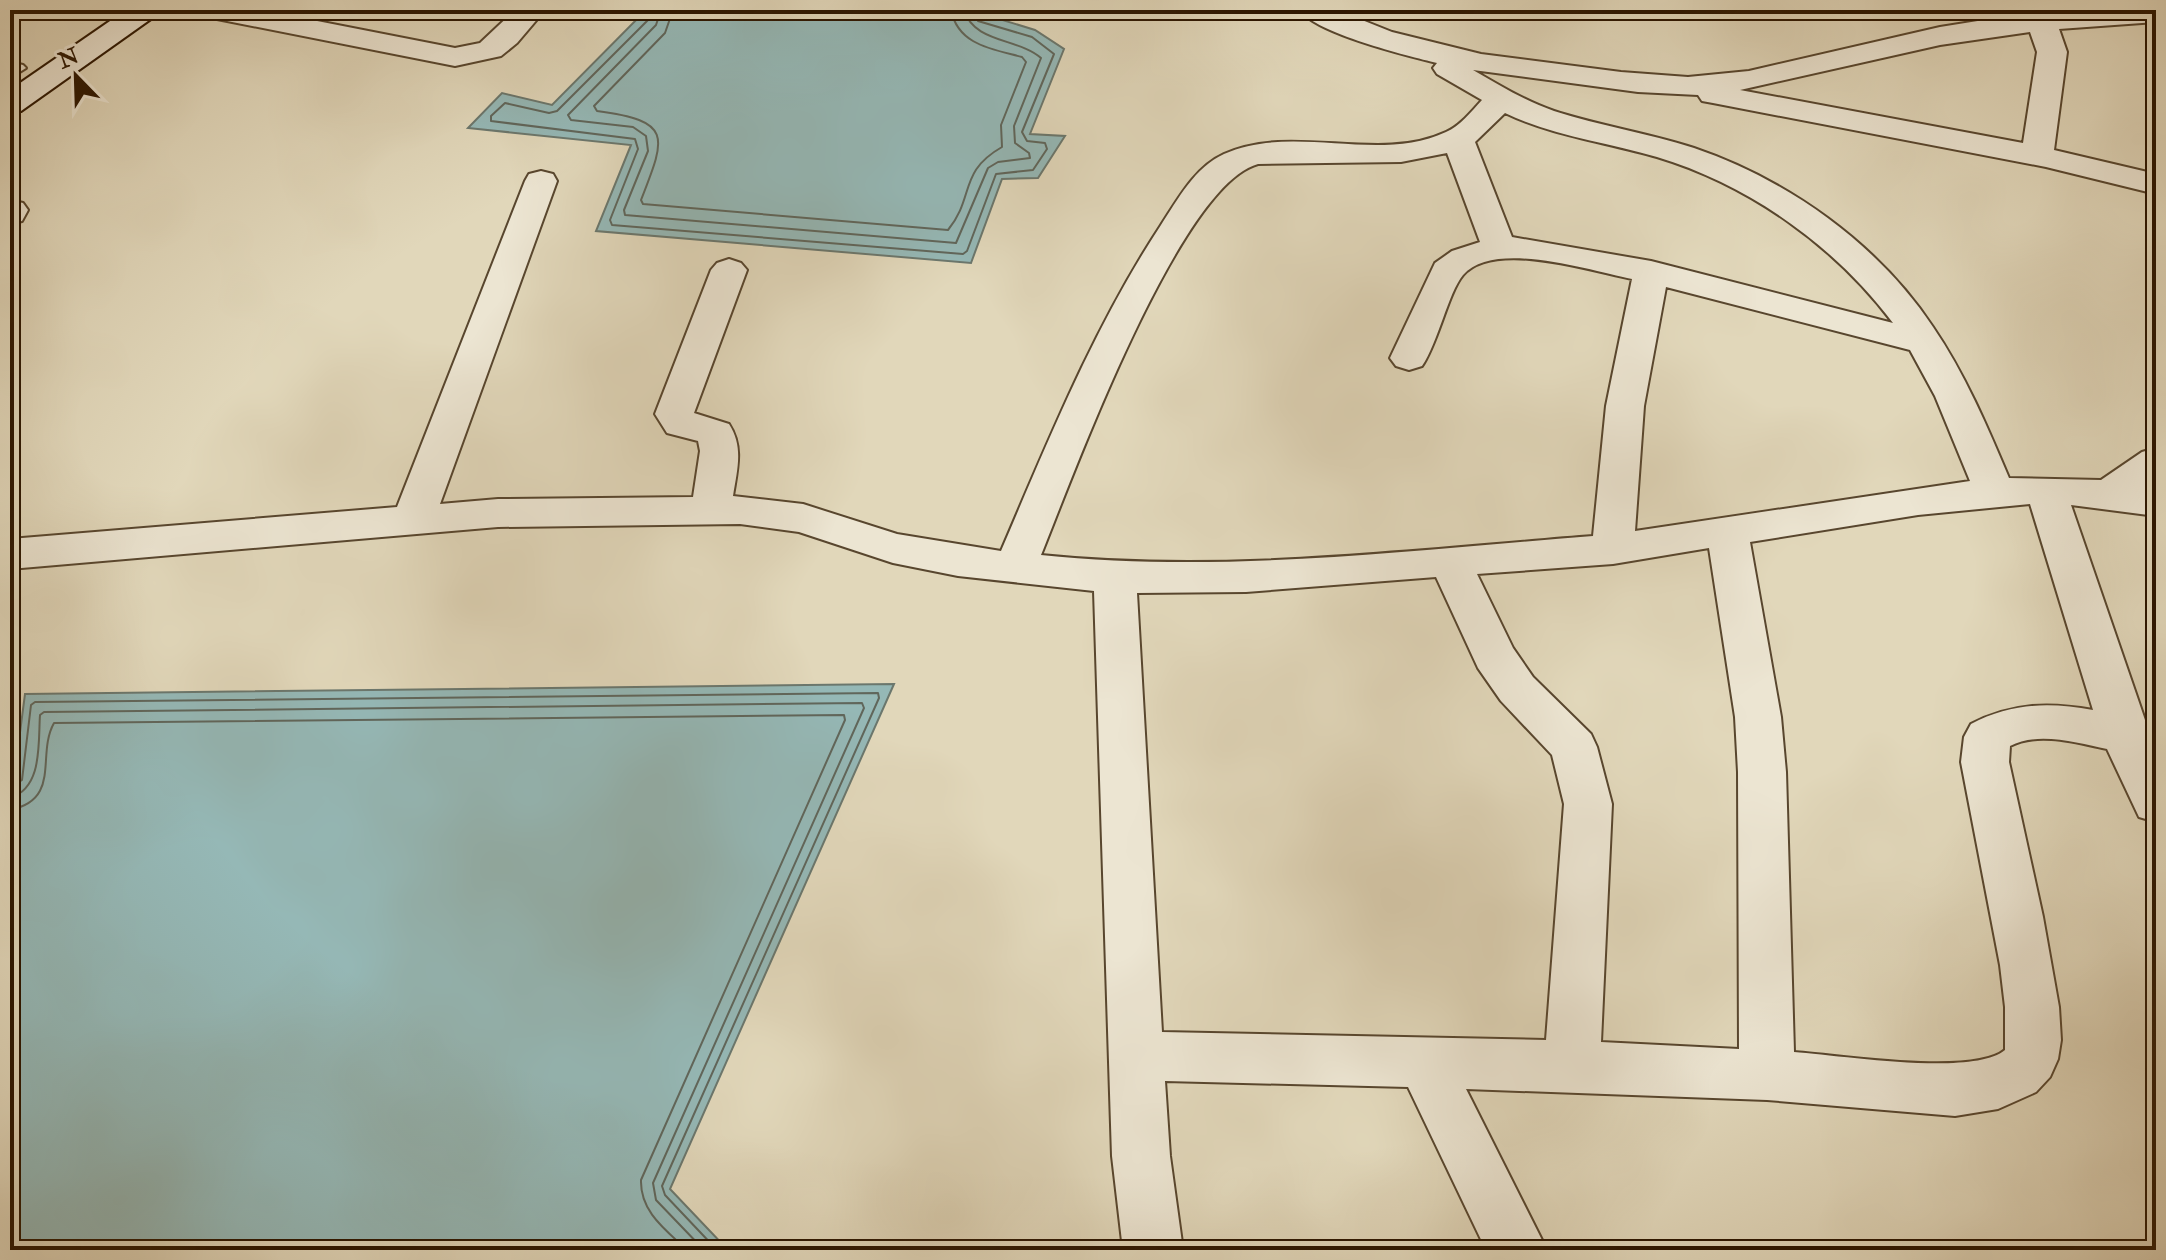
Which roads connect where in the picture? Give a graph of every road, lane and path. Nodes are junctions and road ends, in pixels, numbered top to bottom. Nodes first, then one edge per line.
1 (98, 10) edge
2 (145, 10) edge
3 (217, 10) edge
4 (531, 10) edge
5 (1314, 10) edge
6 (1912, 10) edge
7 (2156, 13) edge
8 (2041, 20) junction
9 (1940, 36) junction
10 (1417, 51) junction
11 (13, 69) edge
12 (1668, 84) junction
13 (1501, 98) junction
14 (10, 104) edge
15 (1458, 139) junction
16 (2037, 155) junction
17 (541, 181) dead end
18 (2156, 184) edge
19 (1499, 247) junction
20 (729, 270) dead end
21 (1651, 272) junction
22 (1924, 342) junction
23 (1409, 358) dead end
24 (2156, 461) edge
25 (2046, 490) junction
26 (1995, 492) junction
27 (2109, 494) junction
28 (2156, 502) edge
29 (711, 510) junction
30 (413, 520) junction
31 (1728, 533) junction
32 (1613, 549) junction
33 (10, 554) edge
34 (1450, 561) junction
35 (1015, 567) junction
36 (1115, 578) junction
37 (2124, 734) junction
38 (2156, 803) edge
39 (1136, 1056) junction
40 (1424, 1063) junction
41 (1572, 1066) junction
42 (1767, 1075) junction
43 (1153, 1250) edge
44 (1517, 1250) edge

1 - 11 street
2 - 14 street
3 - 4 street
5 - 10 street
6 - 9 street
7 - 8 street
8 - 9 street
8 - 16 street
9 - 12 street
10 - 12 street
10 - 13 street
12 - 16 street
13 - 15 street
13 - 22 street
15 - 19 street
15 - 35 street
16 - 18 street
17 - 30 street
19 - 21 street
19 - 23 street
20 - 29 street
21 - 22 street
21 - 32 street
22 - 26 street
24 - 27 street
25 - 26 street
25 - 27 street
25 - 37 street
26 - 31 street
27 - 28 street
29 - 30 street
29 - 35 street
30 - 33 street
31 - 32 street
31 - 42 street
32 - 34 street
34 - 36 street
34 - 41 street
35 - 36 street
36 - 39 street
37 - 38 street
37 - 42 street
39 - 40 street
39 - 43 street
40 - 41 street
40 - 44 street
41 - 42 street

